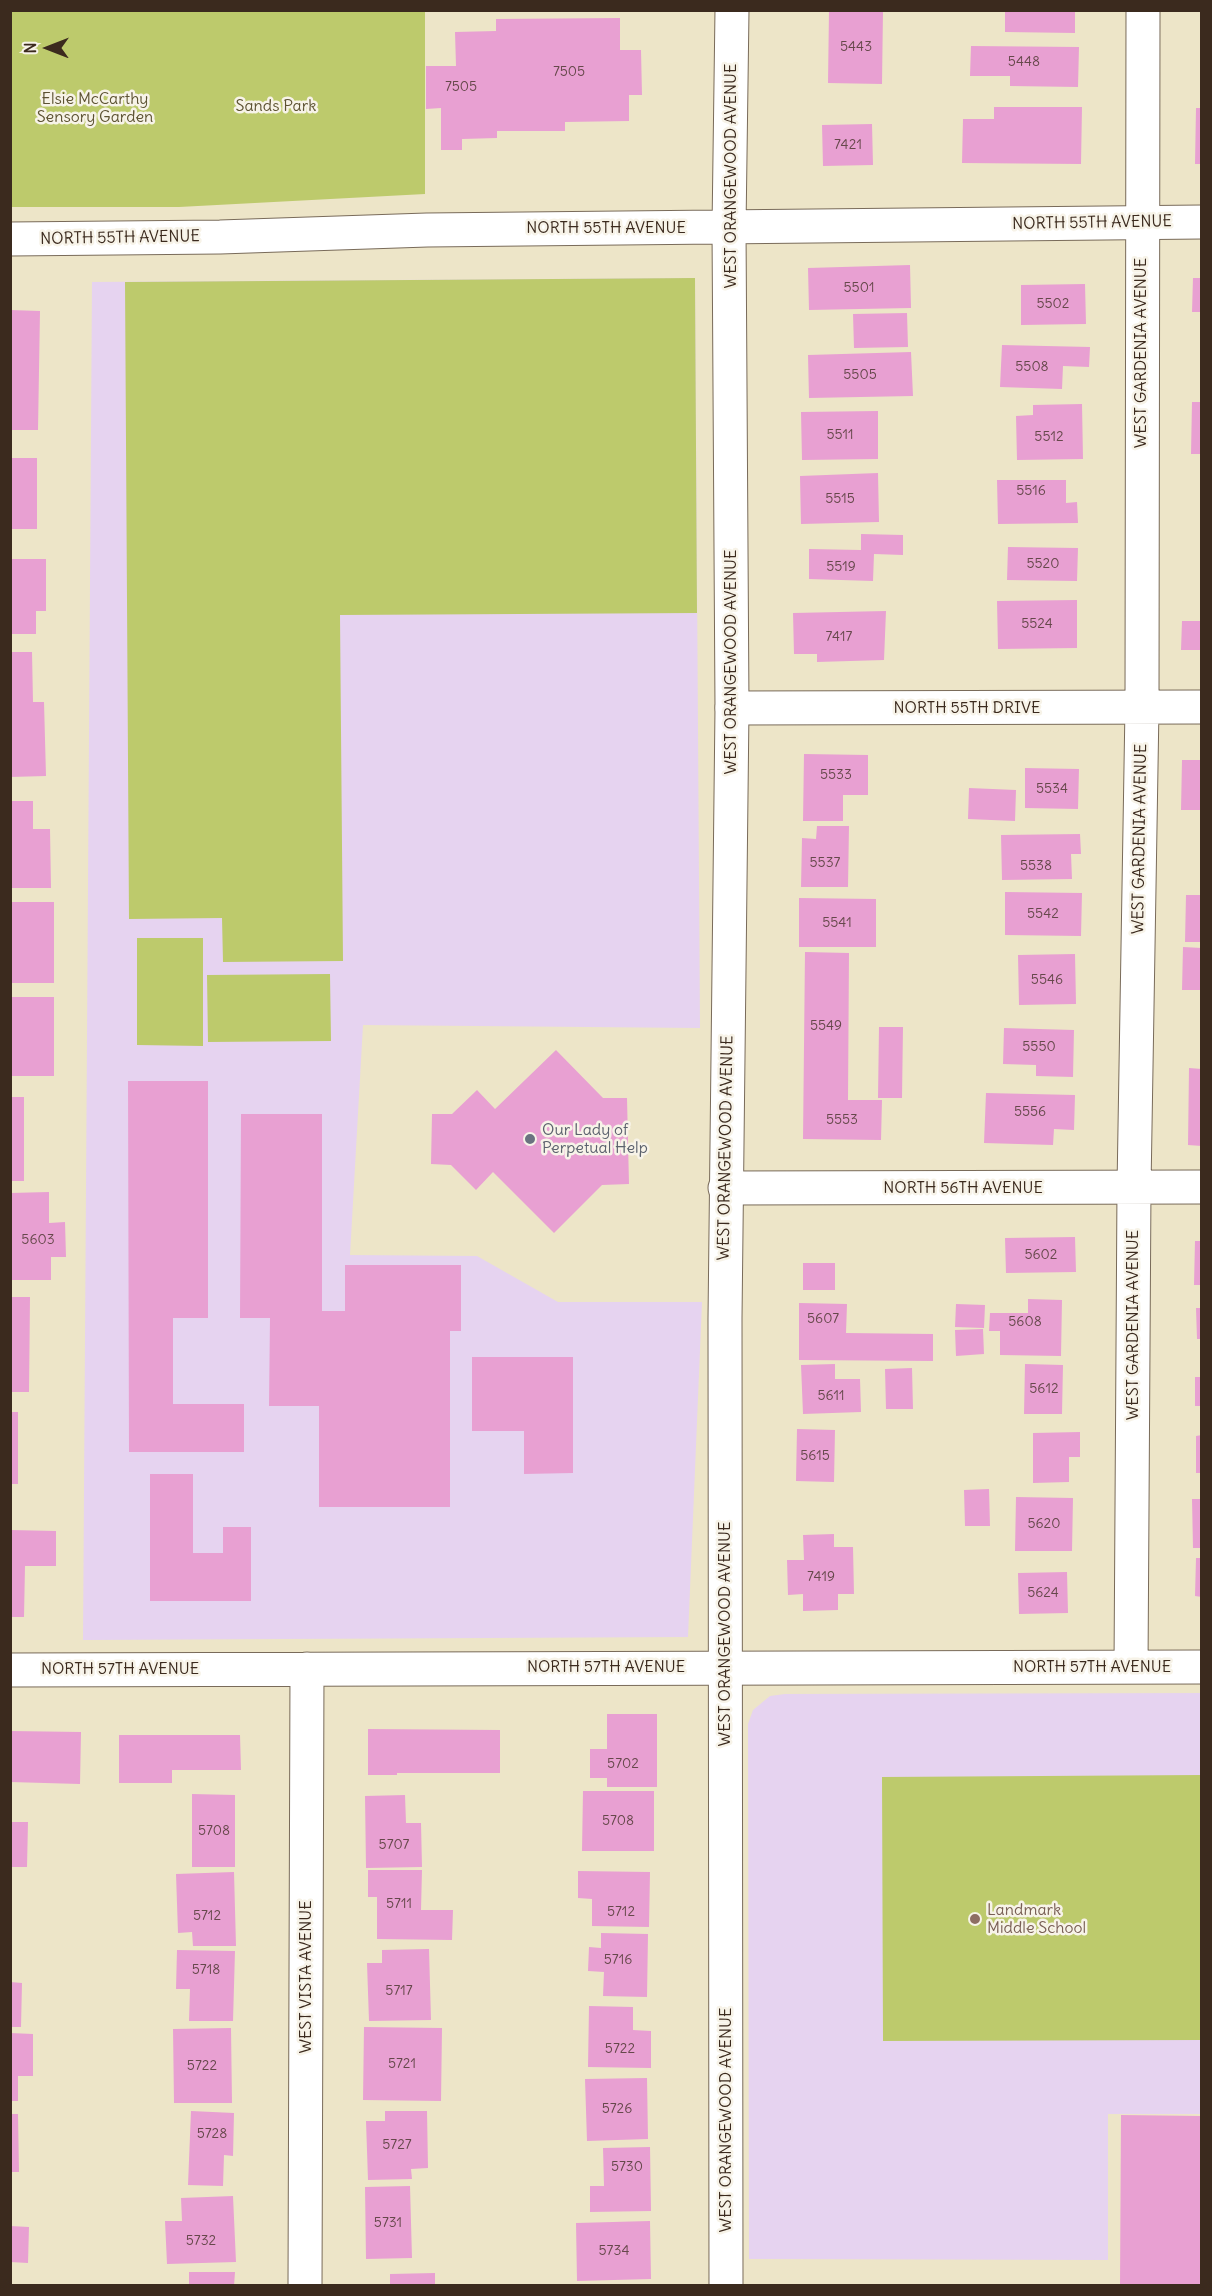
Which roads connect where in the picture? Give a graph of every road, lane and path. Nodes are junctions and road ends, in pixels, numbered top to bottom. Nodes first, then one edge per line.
1 (732, 10) edge
2 (1143, 10) edge
3 (1202, 222) edge
4 (1141, 223) junction
5 (729, 228) junction
6 (10, 239) edge
7 (1142, 707) junction
8 (1202, 707) edge
9 (732, 708) junction
10 (1134, 1187) junction
11 (1202, 1187) edge
12 (725, 1188) junction
13 (724, 1667) junction
14 (1131, 1667) junction
15 (1202, 1667) edge
16 (307, 1669) junction
17 (10, 1670) edge
18 (305, 2286) edge
19 (726, 2286) edge

1 - 5 street, WEST ORANGEWOOD AVENUE
2 - 4 street, WEST GARDENIA AVENUE
3 - 4 street, NORTH 55TH AVENUE
4 - 5 street, NORTH 55TH AVENUE
4 - 7 street, WEST GARDENIA AVENUE
5 - 6 street, NORTH 55TH AVENUE
5 - 9 street, WEST ORANGEWOOD AVENUE
7 - 8 street, NORTH 55TH DRIVE
7 - 9 street, NORTH 55TH DRIVE
7 - 10 street, WEST GARDENIA AVENUE
9 - 12 street, WEST ORANGEWOOD AVENUE
10 - 11 street, NORTH 56TH AVENUE
10 - 12 street, NORTH 56TH AVENUE
10 - 14 street, WEST GARDENIA AVENUE
12 - 13 street, WEST ORANGEWOOD AVENUE
13 - 14 street, NORTH 57TH AVENUE
13 - 16 street, NORTH 57TH AVENUE
13 - 19 street, WEST ORANGEWOOD AVENUE
14 - 15 street, NORTH 57TH AVENUE
16 - 17 street, NORTH 57TH AVENUE
16 - 18 street, WEST VISTA AVENUE

